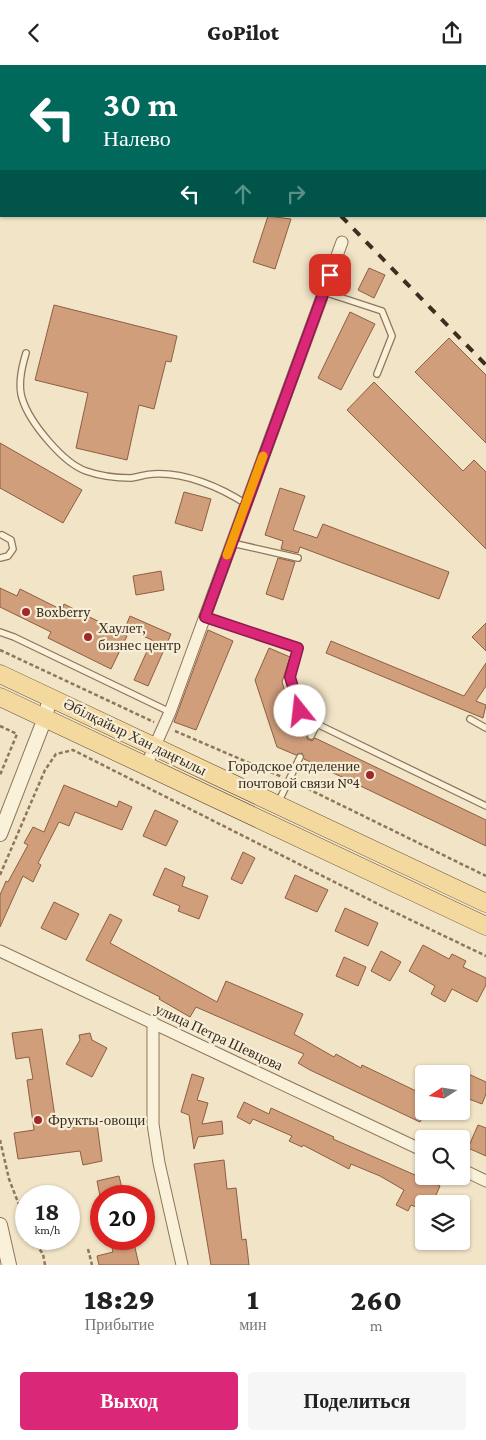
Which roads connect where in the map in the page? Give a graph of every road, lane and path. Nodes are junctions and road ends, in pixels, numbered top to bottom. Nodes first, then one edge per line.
1 (342, 242) dead end
2 (324, 291) junction
3 (26, 353) dead end
4 (377, 374) dead end
5 (246, 504) junction
6 (2, 535) dead end
7 (232, 543) junction
8 (298, 558) dead end
9 (0, 559) edge
10 (205, 617) junction
11 (0, 632) edge
12 (0, 650) edge
13 (0, 674) edge
14 (0, 697) edge
15 (50, 697) junction
16 (170, 712) junction
17 (45, 718) junction
18 (470, 719) dead end
19 (317, 724) junction
20 (0, 726) edge
21 (164, 726) junction
22 (486, 728) edge
23 (311, 736) dead end
24 (154, 747) junction
25 (300, 757) dead end
26 (146, 765) junction
27 (0, 775) edge
28 (289, 780) junction
29 (277, 805) junction
30 (486, 806) edge
31 (0, 834) edge
32 (0, 875) edge
33 (486, 876) edge
34 (486, 903) edge
35 (486, 925) edge
36 (0, 951) edge
37 (486, 956) edge
38 (152, 1022) junction
39 (0, 1140) edge
40 (415, 1147) edge
41 (470, 1173) edge
42 (486, 1181) edge
43 (15, 1195) edge
44 (0, 1225) edge
45 (88, 1249) dead end
46 (40, 1250) edge
47 (9, 1265) edge
48 (45, 1265) edge
49 (92, 1265) edge
50 (182, 1265) edge

1 - 2 street
2 - 4 lane
2 - 5 street
3 - 5 lane
5 - 7 street
6 - 9 lane
7 - 8 lane
7 - 10 street
10 - 16 street
10 - 19 lane
11 - 16 lane
12 - 21 path
13 - 15 main road, Әбілқайыр Хан даңғылы
14 - 17 main road, Әбілқайыр Хан даңғылы
15 - 17 street
15 - 24 main road, Әбілқайыр Хан даңғылы
16 - 21 street
17 - 26 main road, Әбілқайыр Хан даңғылы
17 - 31 street
18 - 22 lane
19 - 23 lane
19 - 30 lane
20 - 27 path
21 - 24 street
21 - 28 path
24 - 26 street
24 - 29 main road, Әбілқайыр Хан даңғылы
25 - 28 lane
26 - 35 main road, Әбілқайыр Хан даңғылы
28 - 29 lane
28 - 33 path
29 - 34 main road, Әбілқайыр Хан даңғылы
32 - 37 path
36 - 38 street, улица Петра Шевцова
38 - 40 street, улица Петра Шевцова
38 - 50 street
39 - 43 path
41 - 42 street
44 - 47 street
45 - 49 path
46 - 48 path

